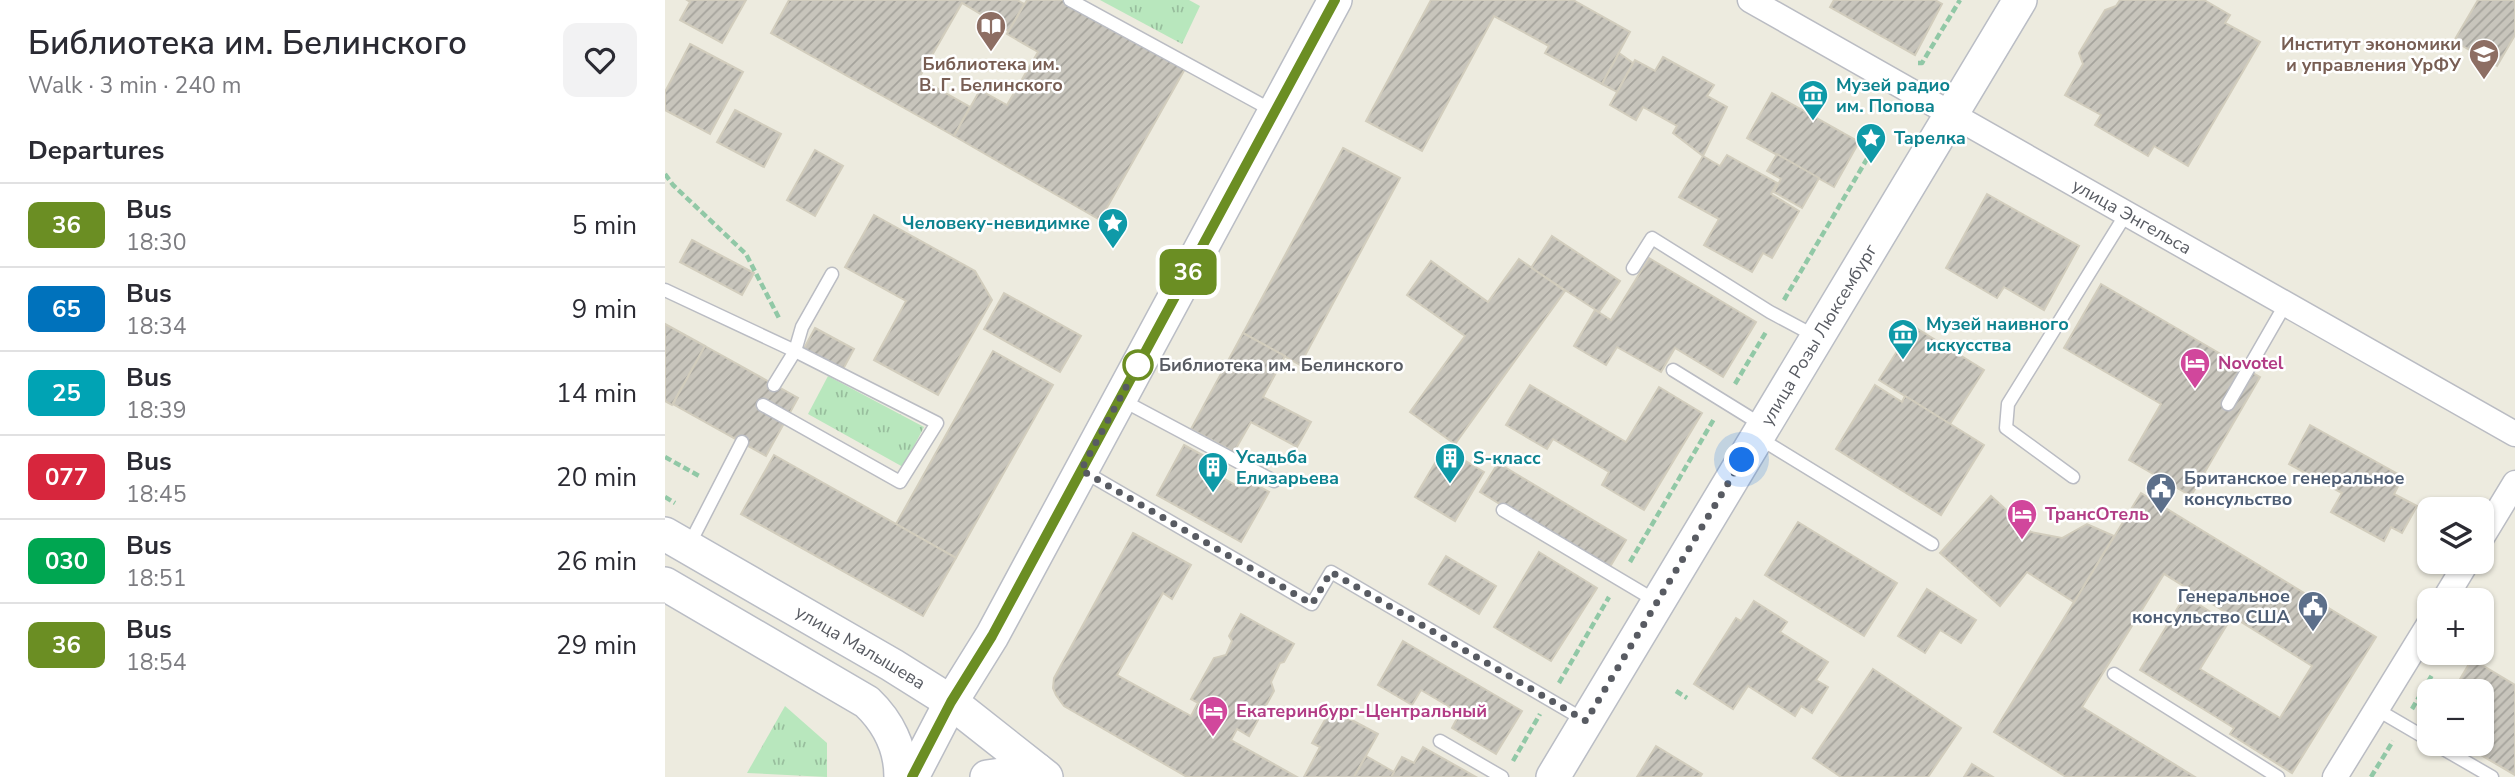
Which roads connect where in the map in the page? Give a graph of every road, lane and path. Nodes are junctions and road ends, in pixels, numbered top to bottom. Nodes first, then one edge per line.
1 (1070, 0) edge
2 (1335, 0) edge
3 (1750, 0) edge
4 (1960, 0) edge
5 (2019, 0) edge
6 (1917, 62) dead end
7 (1275, 112) junction
8 (1951, 114) junction
9 (1870, 144) dead end
10 (665, 174) edge
11 (2126, 215) junction
12 (1633, 268) dead end
13 (832, 274) dead end
14 (665, 290) edge
15 (2285, 305) junction
16 (1776, 315) junction
17 (1818, 338) junction
18 (795, 351) junction
19 (1673, 370) dead end
20 (774, 385) dead end
21 (1120, 399) junction
22 (1724, 402) junction
23 (2228, 404) dead end
24 (763, 405) dead end
25 (1760, 431) junction
26 (2515, 434) edge
27 (742, 442) dead end
28 (665, 457) edge
29 (1081, 470) junction
30 (2073, 477) dead end
31 (1274, 481) dead end
32 (2515, 483) edge
33 (720, 488) junction
34 (1503, 510) dead end
35 (2494, 518) edge
36 (676, 541) edge
37 (1932, 544) dead end
38 (1620, 579) junction
39 (665, 583) edge
40 (1657, 602) junction
41 (2417, 644) edge
42 (2114, 674) dead end
43 (1676, 691) dead end
44 (1687, 698) dead end
45 (1549, 699) junction
46 (951, 702) junction
47 (2377, 709) junction
48 (1586, 721) junction
49 (2417, 733) edge
50 (1440, 741) dead end
51 (2455, 756) edge
52 (1506, 771) edge
53 (1042, 774) edge
54 (901, 777) edge
55 (912, 777) edge
56 (987, 777) edge
57 (1553, 777) edge
58 (2278, 777) edge
59 (2335, 777) edge
60 (2491, 777) edge

1 - 7 lane
2 - 7 main road
3 - 8 street, улица Энгельса
4 - 6 path
5 - 8 main road, улица Розы Люксембург
7 - 21 main road
8 - 11 street, улица Энгельса
8 - 17 main road, улица Розы Люксембург
9 - 16 path
10 - 18 path
11 - 15 street, улица Энгельса
11 - 30 lane
12 - 16 lane
13 - 18 lane
14 - 18 lane
15 - 23 lane
15 - 26 street, улица Энгельса
16 - 17 lane
16 - 22 path
17 - 25 main road, улица Розы Люксембург
18 - 20 lane
18 - 24 lane
19 - 22 lane
21 - 29 main road
21 - 31 lane
22 - 25 lane
22 - 38 path
25 - 37 lane
25 - 40 main road, улица Розы Люксембург
27 - 33 lane
28 - 33 path
29 - 45 lane
29 - 46 main road
32 - 35 street
33 - 36 lane
34 - 38 lane
36 - 46 main road, улица Малышева
38 - 40 lane
38 - 45 path
39 - 54 main road
40 - 48 main road, улица Розы Люксембург
41 - 47 street
42 - 58 lane
43 - 44 path
45 - 48 lane
45 - 52 path
46 - 53 main road, улица Малышева
46 - 55 main road
47 - 49 lane
47 - 59 street
48 - 57 main road, улица Розы Люксембург
50 - 52 lane
51 - 60 lane
53 - 56 main road

